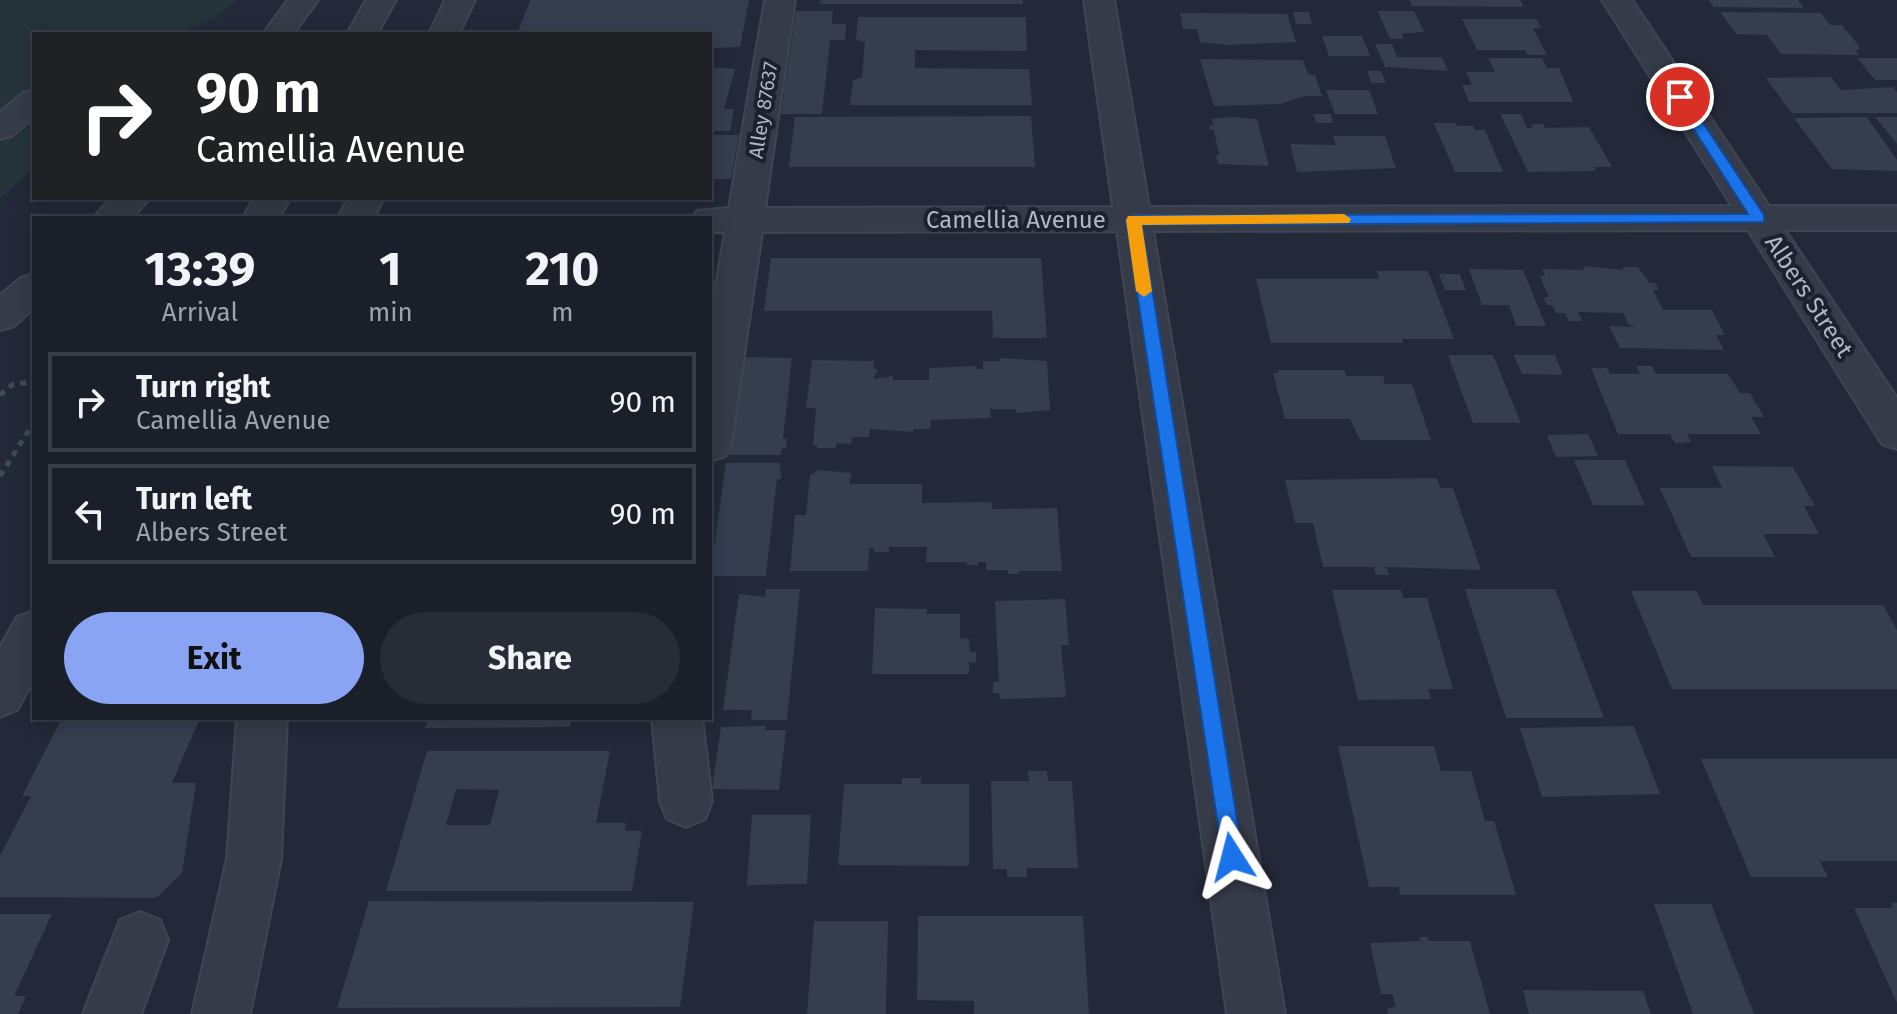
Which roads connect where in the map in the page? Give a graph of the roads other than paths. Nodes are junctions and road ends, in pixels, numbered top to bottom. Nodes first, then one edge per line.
1 (303, 0) edge
2 (381, 0) edge
3 (460, 0) edge
4 (780, 0) edge
5 (1099, 0) edge
6 (1617, 0) edge
7 (279, 32) edge
8 (363, 32) edge
9 (445, 32) edge
10 (0, 91) edge
11 (32, 99) edge
12 (32, 101) edge
13 (0, 129) edge
14 (130, 200) edge
15 (113, 216) edge
16 (1897, 218) edge
17 (1758, 219) junction
18 (728, 220) edge
19 (1133, 220) junction
20 (32, 289) edge
21 (0, 316) edge
22 (712, 419) edge
23 (1897, 432) edge
24 (32, 636) edge
25 (0, 694) edge
26 (262, 720) edge
27 (677, 720) edge
28 (686, 801) dead end
29 (140, 940) dead end
30 (112, 1014) edge
31 (221, 1014) edge
32 (1256, 1014) edge

1 - 7 street
2 - 8 street
3 - 9 street
4 - 18 street, Alley 87637
5 - 19 street
6 - 17 street, Albers Street
10 - 11 street
12 - 13 street
14 - 15 street
16 - 17 street, Camellia Avenue
17 - 19 street, Camellia Avenue
17 - 23 street, Albers Street
18 - 19 street, Camellia Avenue
18 - 22 street, Alley 87637
19 - 32 street
20 - 21 street
24 - 25 street
26 - 31 street
27 - 28 street
29 - 30 street

